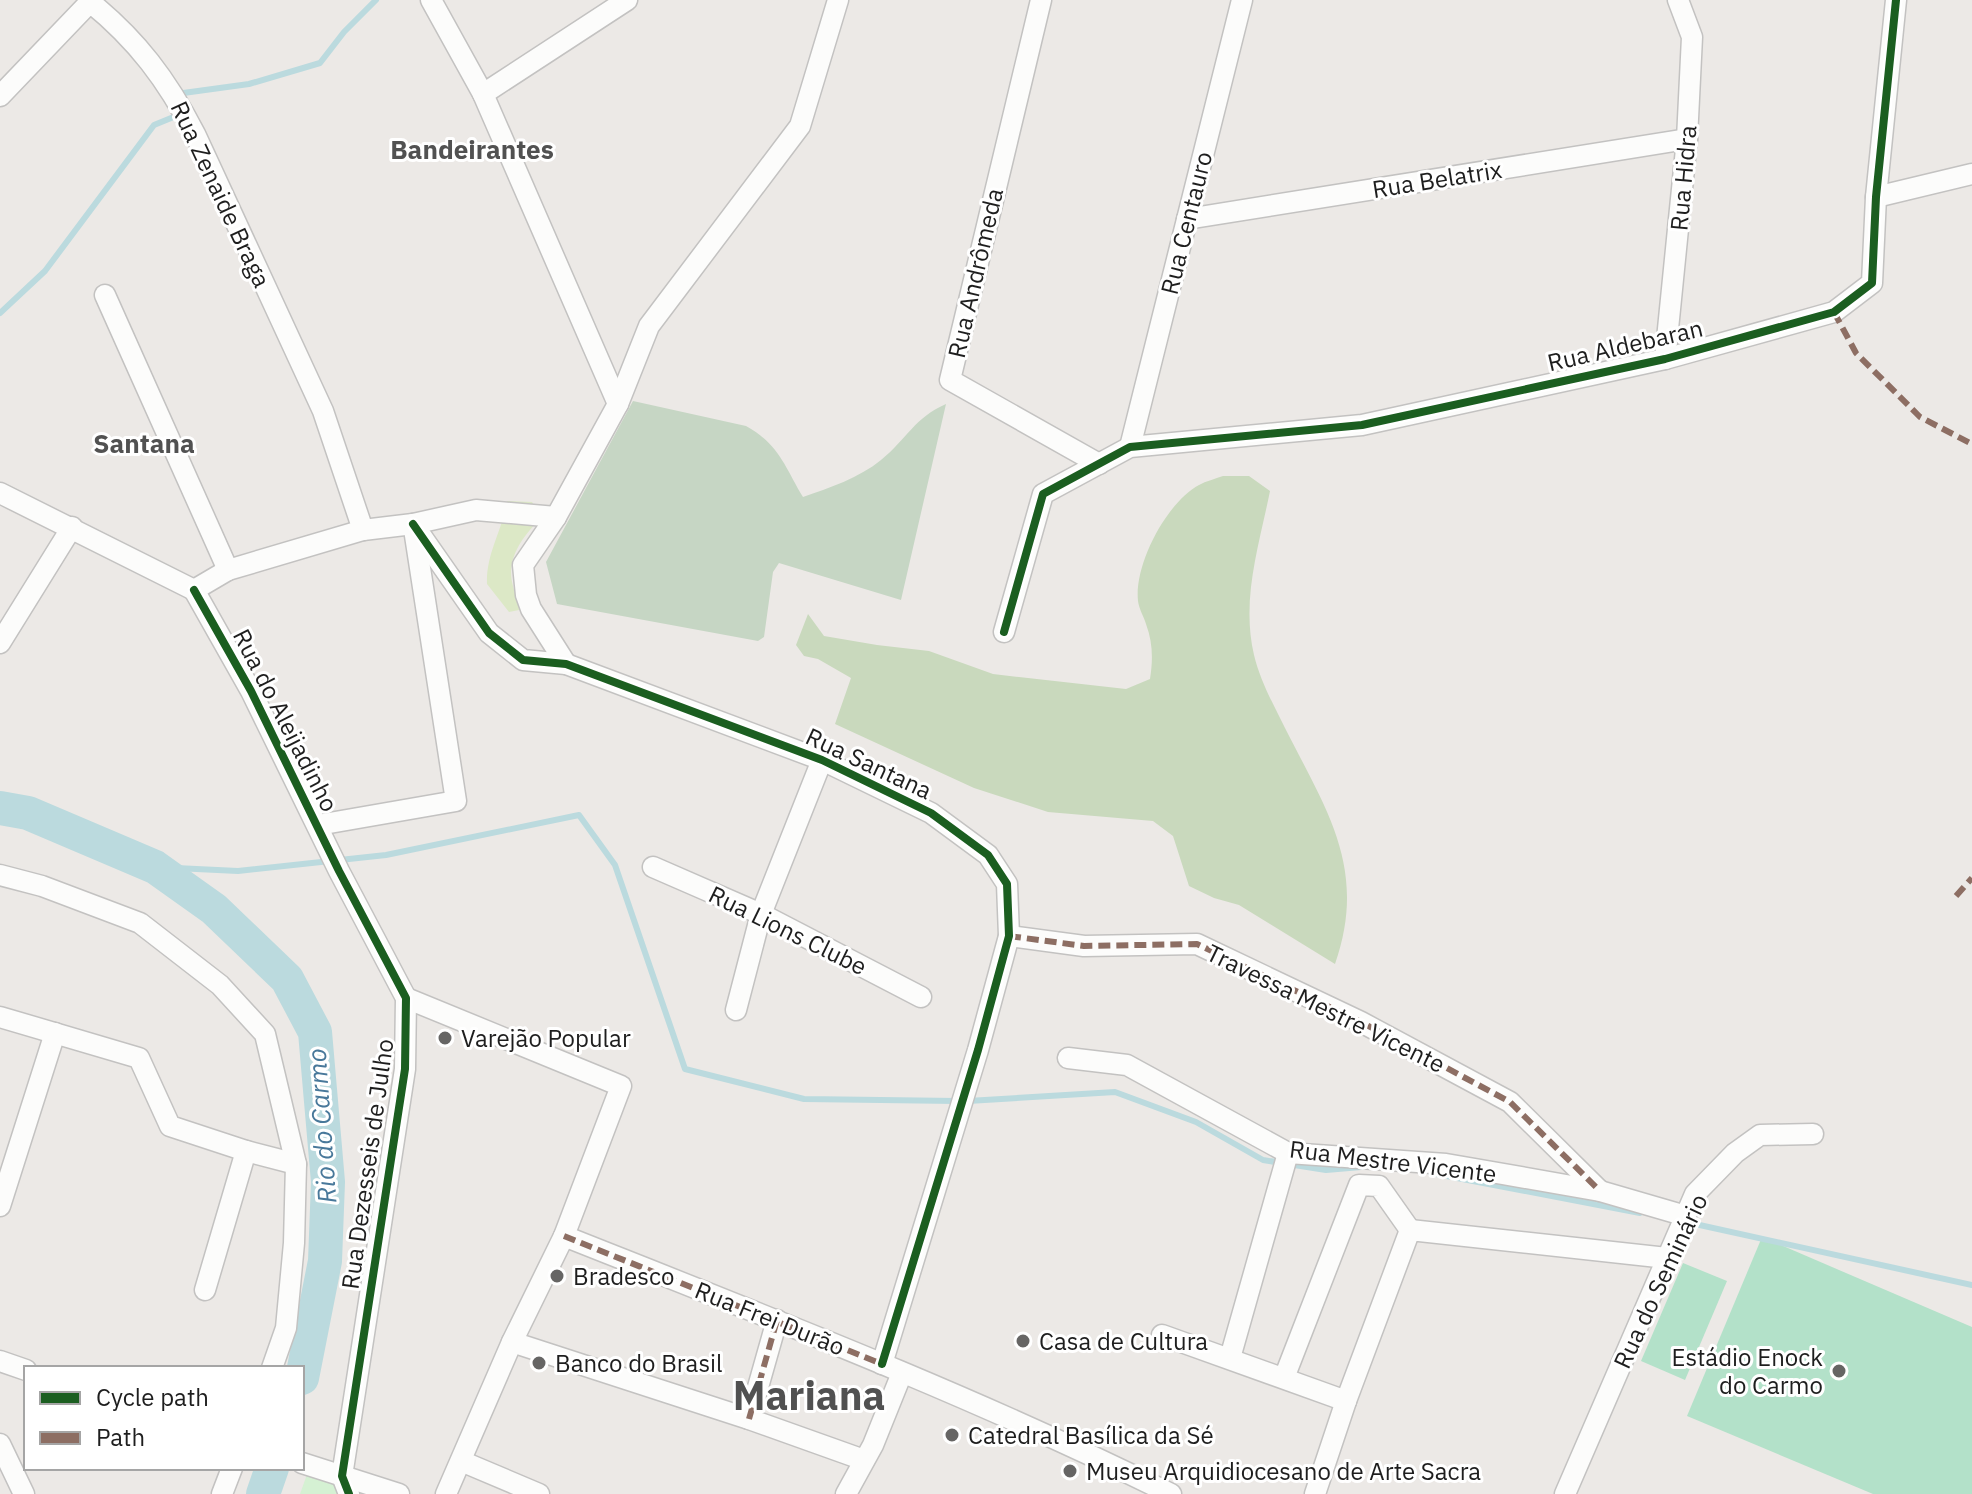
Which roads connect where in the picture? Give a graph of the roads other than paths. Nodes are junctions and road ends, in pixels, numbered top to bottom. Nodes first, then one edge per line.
1 (431, 0) edge
2 (627, 0) edge
3 (1041, 0) edge
4 (1678, 0) edge
5 (1896, 0) edge
6 (1245, 1) edge
7 (835, 2) edge
8 (483, 94) junction
9 (0, 96) edge
10 (1687, 139) junction
11 (1972, 174) edge
12 (1876, 197) junction
13 (1187, 219) junction
14 (105, 295) dead end
15 (1665, 359) junction
16 (618, 404) junction
17 (1130, 447) junction
18 (1099, 464) junction
19 (0, 493) edge
20 (556, 517) junction
21 (413, 524) junction
22 (72, 527) junction
23 (363, 530) junction
24 (228, 570) junction
25 (194, 590) junction
26 (1004, 632) dead end
27 (0, 643) edge
28 (566, 664) junction
29 (822, 760) junction
30 (318, 825) junction
31 (653, 867) dead end
32 (339, 871) joint
33 (0, 875) edge
34 (761, 914) junction
35 (1009, 936) junction
36 (921, 997) dead end
37 (406, 998) junction
38 (736, 1010) dead end
39 (0, 1017) edge
40 (55, 1033) junction
41 (1068, 1058) dead end
42 (1813, 1134) dead end
43 (246, 1151) junction
44 (1288, 1153) junction
45 (296, 1164) junction
46 (1600, 1191) junction
47 (0, 1206) edge
48 (1686, 1216) junction
49 (1410, 1230) junction
50 (564, 1236) junction
51 (1667, 1258) junction
52 (205, 1290) dead end
53 (777, 1320) junction
54 (1162, 1335) dead end
55 (512, 1342) junction
56 (1230, 1358) junction
57 (0, 1361) edge
58 (882, 1364) junction
59 (273, 1366) edge
60 (24, 1369) edge
61 (902, 1373) junction
62 (1284, 1378) junction
63 (1346, 1401) junction
64 (749, 1419) junction
65 (0, 1444) edge
66 (864, 1460) junction
67 (461, 1461) junction
68 (304, 1464) edge
69 (231, 1470) edge
70 (345, 1485) edge
71 (1147, 1489) edge
72 (24, 1494) edge
73 (222, 1494) edge
74 (399, 1494) edge
75 (446, 1494) edge
76 (539, 1494) edge
77 (846, 1494) edge
78 (1171, 1494) edge
79 (1315, 1494) edge
80 (1565, 1494) edge

1 - 8 street
2 - 8 street
3 - 18 street, Rua Andrômeda
4 - 10 street, Rua Hidra
5 - 12 street, Rua Aldebaran
6 - 13 street, Rua Centauro
7 - 16 street
8 - 16 street
9 - 23 street, Rua Zenaide Braga
10 - 13 street, Rua Belatrix
10 - 15 street, Rua Hidra
11 - 12 street
12 - 15 street, Rua Aldebaran
13 - 17 street, Rua Centauro
14 - 24 street
15 - 17 street, Rua Aldebaran
16 - 20 street
17 - 18 street, Rua Aldebaran
18 - 26 street, Rua Aldebaran
19 - 22 street
20 - 21 street
20 - 28 street
21 - 23 street
21 - 28 street, Rua Santana
21 - 30 street
22 - 25 street
22 - 27 street
23 - 24 street
24 - 25 street
25 - 30 street, Rua do Aleijadinho
28 - 29 street, Rua Santana
29 - 34 street
29 - 35 street, Rua Santana
30 - 32 street, Rua do Aleijadinho
31 - 34 street, Rua Lions Clube
32 - 37 street, Rua Dezesseis de Julho
33 - 45 street
34 - 36 street, Rua Lions Clube
34 - 38 street
35 - 46 street, Travessa Mestre Vicente
35 - 58 street, Rua Santana
37 - 50 street
37 - 70 street, Rua Dezesseis de Julho
39 - 40 street
40 - 43 street
40 - 47 street
41 - 44 street, Rua Mestre Vicente
42 - 48 street, Rua do Seminário
43 - 45 street
43 - 52 street
44 - 46 street, Rua Mestre Vicente
44 - 56 street
45 - 59 street
46 - 48 street, Rua Mestre Vicente
48 - 51 street, Rua do Seminário
49 - 51 street
49 - 62 street
49 - 63 street
50 - 53 street, Rua Frei Durão
50 - 55 street
51 - 80 street, Rua do Seminário
53 - 58 street, Rua Frei Durão
53 - 64 street
54 - 56 street
55 - 64 street
55 - 67 street
56 - 62 street
57 - 60 street
58 - 61 street, Rua Frei Durão
61 - 66 street
61 - 71 street, Rua Frei Durão
62 - 63 street
63 - 79 street
64 - 66 street
65 - 72 street
66 - 77 street
67 - 75 street
67 - 76 street
68 - 70 street
69 - 73 street
70 - 74 street
71 - 78 street, Rua Frei Durão

